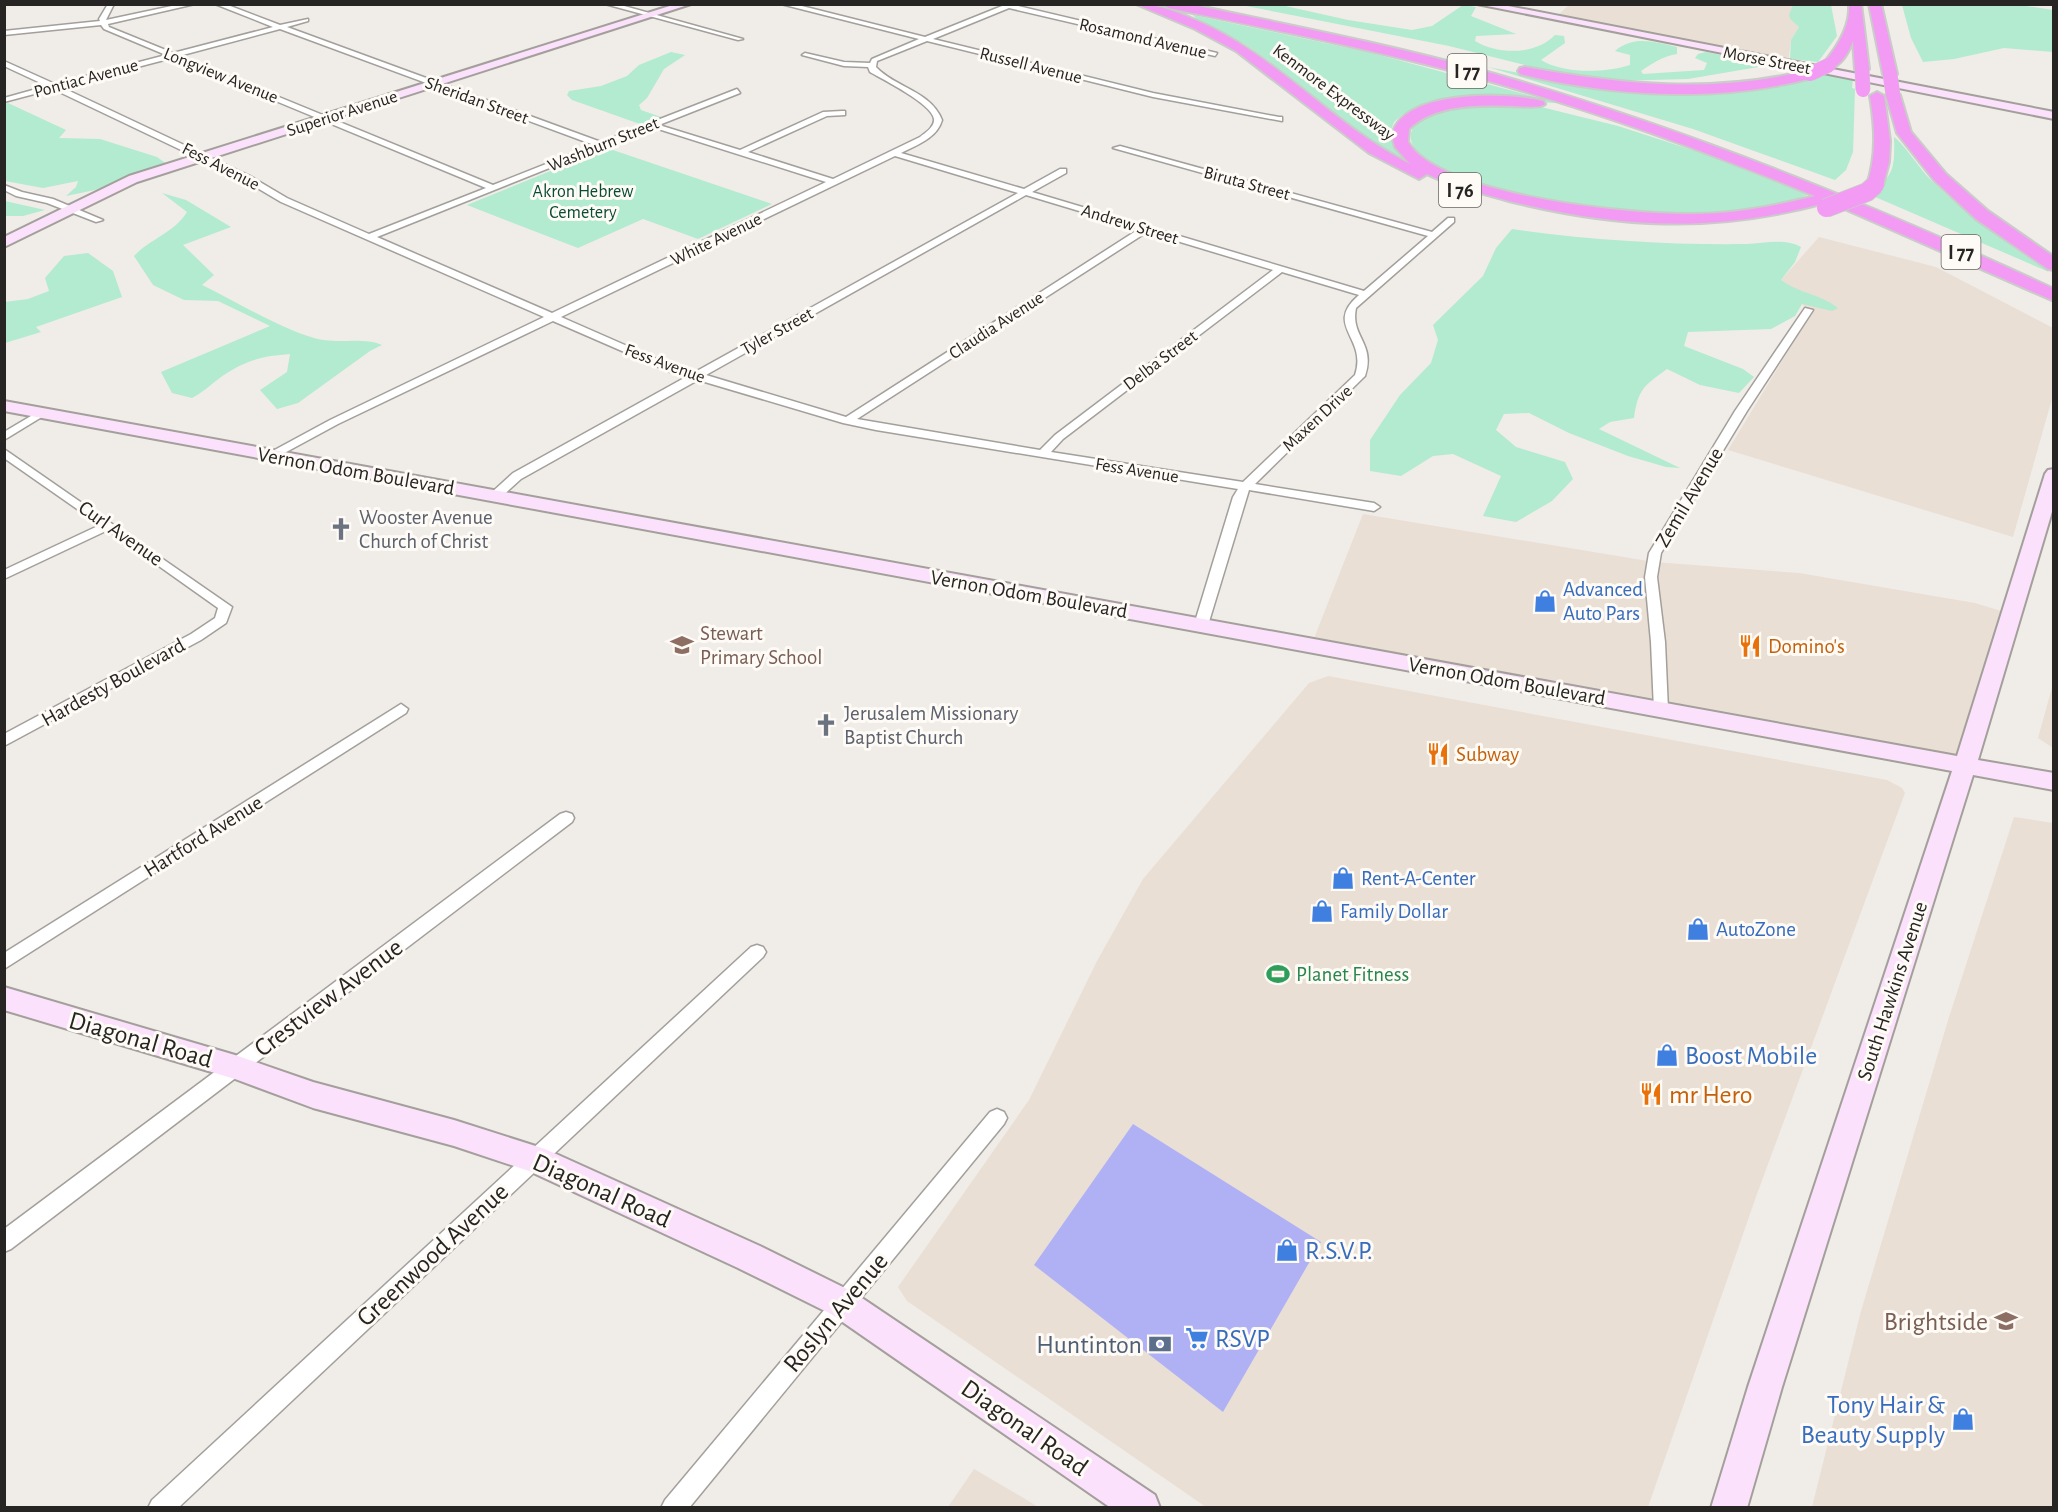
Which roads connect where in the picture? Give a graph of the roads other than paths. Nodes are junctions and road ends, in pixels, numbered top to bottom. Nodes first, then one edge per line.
1 (111, 4) edge
2 (192, 4) edge
3 (218, 4) edge
4 (608, 4) edge
5 (687, 4) edge
6 (784, 4) edge
7 (1142, 4) edge
8 (1169, 4) edge
9 (1204, 4) edge
10 (1481, 4) edge
11 (1874, 4) edge
12 (1004, 5) edge
13 (1855, 9) edge
14 (651, 16) junction
15 (306, 20) dead end
16 (103, 23) junction
17 (279, 27) junction
18 (4, 33) edge
19 (740, 39) dead end
20 (924, 39) junction
21 (1402, 48) junction
22 (1215, 54) dead end
23 (172, 55) junction
24 (806, 55) dead end
25 (4, 63) edge
26 (872, 65) junction
27 (1876, 71) junction
28 (434, 84) junction
29 (55, 86) junction
30 (737, 91) dead end
31 (1877, 93) junction
32 (4, 100) edge
33 (842, 113) dead end
34 (2054, 116) edge
35 (325, 118) junction
36 (1279, 119) dead end
37 (653, 125) junction
38 (601, 145) junction
39 (1117, 148) dead end
40 (1868, 148) dead end
41 (740, 153) junction
42 (894, 153) junction
43 (203, 157) junction
44 (1755, 167) junction
45 (1064, 171) dead end
46 (1855, 179) dead end
47 (833, 182) junction
48 (6, 186) edge
49 (494, 188) junction
50 (1025, 192) junction
51 (1821, 204) junction
52 (70, 210) junction
53 (99, 220) dead end
54 (1451, 220) dead end
55 (1145, 229) junction
56 (1435, 235) junction
57 (369, 237) junction
58 (4, 243) edge
59 (2054, 265) edge
60 (1280, 269) junction
61 (2054, 283) edge
62 (1365, 294) junction
63 (2054, 296) edge
64 (1808, 310) dead end
65 (552, 317) junction
66 (696, 376) junction
67 (4, 406) edge
68 (41, 413) junction
69 (847, 421) junction
70 (4, 437) edge
71 (4, 452) edge
72 (1043, 454) junction
73 (273, 455) junction
74 (2054, 474) edge
75 (1245, 487) junction
76 (495, 496) junction
77 (1374, 507) dead end
78 (109, 525) junction
79 (4, 575) edge
80 (221, 620) joint
81 (1201, 626) junction
82 (401, 709) dead end
83 (1662, 710) junction
84 (4, 741) edge
85 (1965, 765) junction
86 (2054, 782) edge
87 (566, 818) dead end
88 (757, 951) dead end
89 (4, 962) edge
90 (4, 998) edge
91 (235, 1067) junction
92 (996, 1118) dead end
93 (535, 1159) junction
94 (4, 1242) edge
95 (842, 1303) junction
96 (160, 1508) edge
97 (673, 1508) edge
98 (1142, 1508) edge
99 (1729, 1508) edge

1 - 16 street
2 - 16 street
3 - 17 street, Sheridan Street
4 - 14 street
5 - 14 street, Superior Avenue
6 - 20 street, Russell Avenue
7 - 51 highway, Kenmore Expressway / I 76
8 - 44 highway, I 77
9 - 21 highway
10 - 34 street, Morse Street
11 - 27 highway
12 - 20 street
12 - 22 street, Rosamond Avenue
13 - 21 highway, bridge
13 - 27 highway
14 - 19 street
14 - 28 street, Superior Avenue
15 - 17 street, Pontiac Avenue
16 - 18 street
16 - 23 street, Longview Avenue
17 - 23 street, Pontiac Avenue
17 - 28 street, Sheridan Street
20 - 26 street
20 - 36 street, Russell Avenue
21 - 61 highway, I 77
23 - 29 street, Pontiac Avenue
23 - 35 street, Longview Avenue
24 - 26 street
25 - 29 street, Fess Avenue
26 - 42 street, White Avenue
27 - 31 highway, bridge
27 - 31 highway, bridge
28 - 35 street, Superior Avenue
28 - 38 street, Sheridan Street
29 - 32 street, Pontiac Avenue
29 - 43 street, Fess Avenue
30 - 37 street, Washburn Street
31 - 40 highway
31 - 51 highway, I 76, bridge
31 - 59 highway
33 - 41 street
35 - 43 street, Superior Avenue
35 - 49 street, Longview Avenue
37 - 38 street, Washburn Street
37 - 41 street
38 - 49 street, Washburn Street
39 - 56 street, Biruta Street
41 - 47 street
42 - 47 street, White Avenue
42 - 50 street, Andrew Street
43 - 52 street, Superior Avenue
43 - 57 street, Fess Avenue
44 - 51 highway
44 - 63 highway, I 77
45 - 50 street, Tyler Street
46 - 51 highway
47 - 65 street, White Avenue
48 - 52 street
49 - 57 street, Washburn Street
50 - 55 street, Andrew Street
50 - 66 street, Tyler Street
52 - 53 street
52 - 58 street, Superior Avenue
54 - 56 street, Maxen Drive
55 - 60 street, Andrew Street
55 - 69 street, Claudia Avenue
56 - 62 street, Maxen Drive
57 - 65 street, Fess Avenue
60 - 62 street, Andrew Street
60 - 72 street, Delba Street
62 - 75 street, Maxen Drive
64 - 83 street, Zemil Avenue
65 - 66 street, Fess Avenue
65 - 73 street, White Avenue
66 - 69 street, Fess Avenue
66 - 76 street, Tyler Street
67 - 68 street, Vernon Odom Boulevard
68 - 70 street
68 - 73 street, Vernon Odom Boulevard
69 - 72 street, Fess Avenue
71 - 78 street, Curl Avenue
72 - 75 street, Fess Avenue
73 - 76 street, Vernon Odom Boulevard
74 - 85 street, South Hawkins Avenue
75 - 77 street, Fess Avenue
75 - 81 street, Maxen Drive
76 - 81 street, Vernon Odom Boulevard
78 - 79 street
78 - 80 street, Curl Avenue
80 - 84 street, Hardesty Boulevard
81 - 83 street, Vernon Odom Boulevard
82 - 89 street, Hartford Avenue
83 - 85 street, Vernon Odom Boulevard
85 - 86 street, Vernon Odom Boulevard
85 - 99 street, South Hawkins Avenue
87 - 91 street, Crestview Avenue
88 - 93 street, Greenwood Avenue
90 - 91 street, Diagonal Road
91 - 93 street, Diagonal Road
91 - 94 street, Crestview Avenue
92 - 95 street, Roslyn Avenue
93 - 95 street, Diagonal Road
93 - 96 street, Greenwood Avenue
95 - 97 street, Roslyn Avenue
95 - 98 street, Diagonal Road

